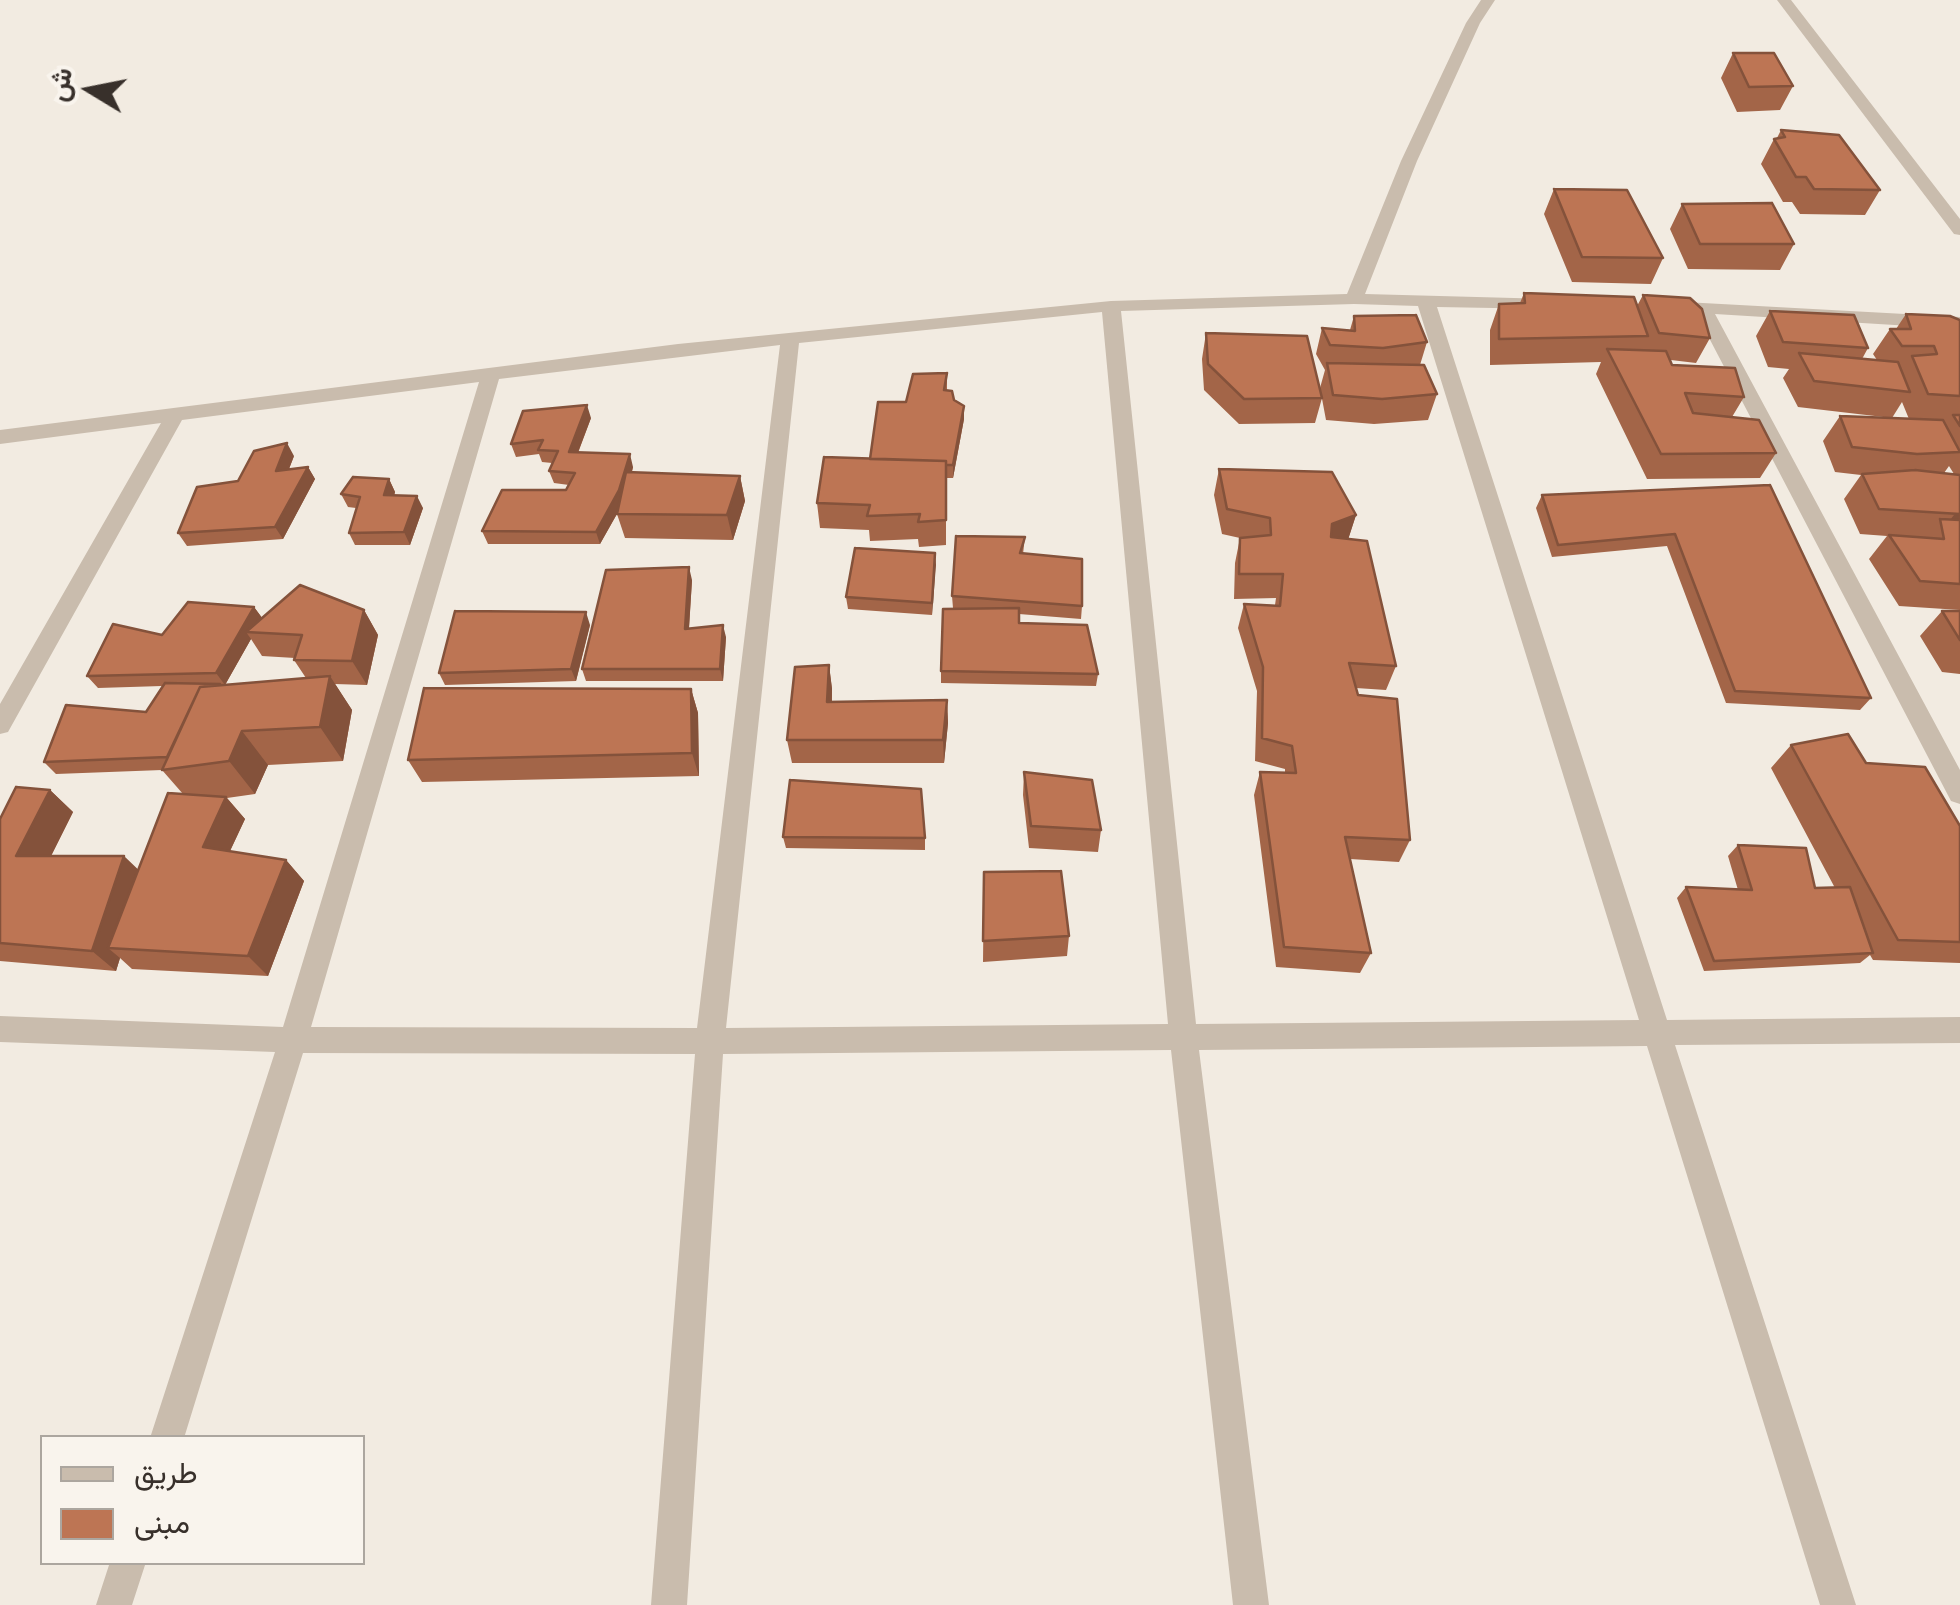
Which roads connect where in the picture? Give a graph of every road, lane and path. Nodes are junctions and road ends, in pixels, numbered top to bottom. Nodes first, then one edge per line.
1 (1488, 0) edge
2 (1784, 0) edge
3 (1960, 230) edge
4 (1354, 298) junction
5 (1426, 302) junction
6 (1566, 304) edge
7 (1643, 305) edge
8 (1111, 306) junction
9 (1701, 306) junction
10 (1960, 323) edge
11 (790, 340) junction
12 (490, 374) junction
13 (174, 417) junction
14 (0, 437) edge
15 (0, 725) edge
16 (1960, 794) edge
17 (0, 1029) edge
18 (1960, 1030) edge
19 (1657, 1035) junction
20 (1184, 1039) junction
21 (293, 1040) junction
22 (710, 1041) junction
23 (168, 1435) edge
24 (127, 1565) edge
25 (114, 1605) edge
26 (669, 1605) edge
27 (1251, 1605) edge
28 (1838, 1605) edge

1 - 4 street
2 - 3 street
4 - 5 street
4 - 8 street
5 - 6 street
5 - 19 street
7 - 9 street
8 - 11 street
8 - 20 street
9 - 10 street
9 - 16 street
11 - 12 street
11 - 22 street
12 - 13 street
12 - 21 street
13 - 14 street
13 - 15 street
17 - 21 street
18 - 19 street
19 - 20 street
19 - 28 street
20 - 22 street
20 - 27 street
21 - 22 street
21 - 23 street
22 - 26 street
24 - 25 street

